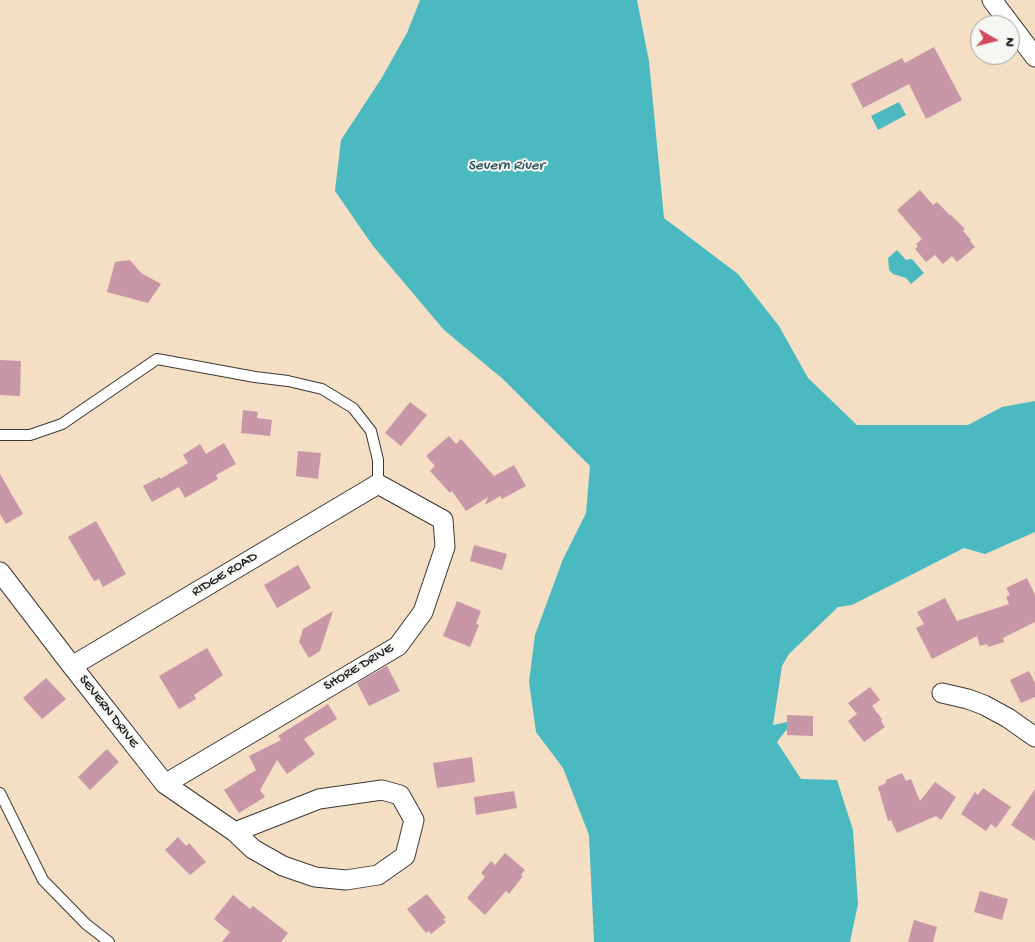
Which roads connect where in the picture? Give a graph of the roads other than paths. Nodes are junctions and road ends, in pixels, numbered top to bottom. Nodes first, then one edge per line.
1 (992, 0) edge
2 (1035, 57) edge
3 (0, 435) edge
4 (378, 484) junction
5 (0, 572) edge
6 (72, 666) junction
7 (942, 693) dead end
8 (1035, 737) edge
9 (165, 784) junction
10 (0, 793) edge
11 (235, 832) junction
12 (109, 942) edge

1 - 2 street
3 - 4 lane
4 - 6 street, RIDGE ROAD
4 - 9 street, SHORE DRIVE
5 - 6 street, SEVERN DRIVE
6 - 9 street, SEVERN DRIVE
7 - 8 street
9 - 11 street, SEVERN DRIVE
10 - 12 lane
11 - 11 street, SEVERN DRIVE

